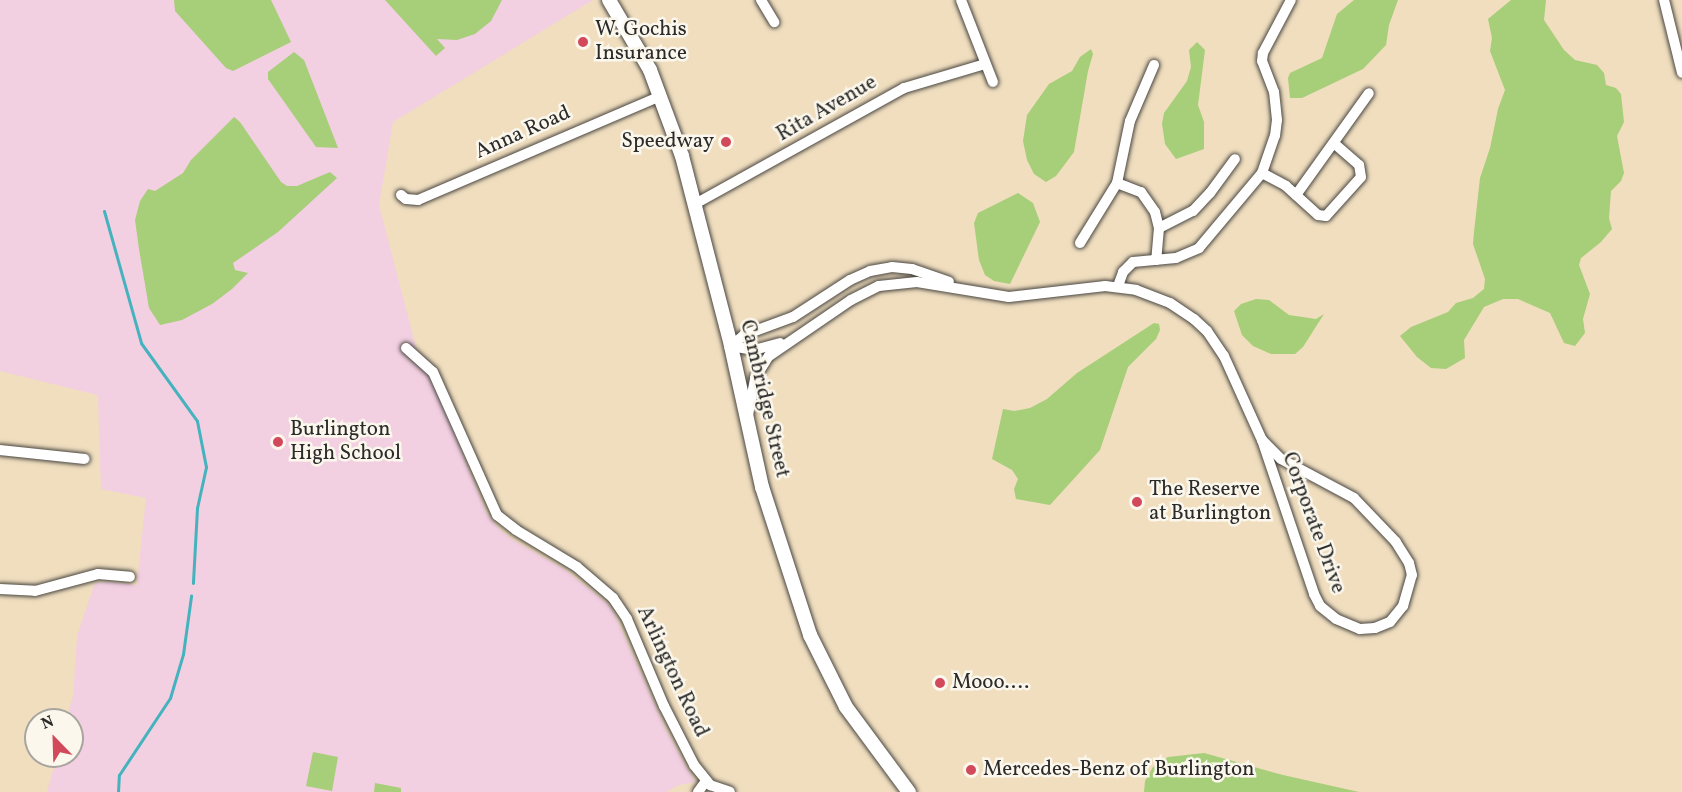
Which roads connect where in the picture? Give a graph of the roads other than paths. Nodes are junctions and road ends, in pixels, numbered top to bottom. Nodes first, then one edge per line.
1 (611, 0) edge
2 (761, 0) edge
3 (1292, 0) edge
4 (1664, 0) edge
5 (966, 2) edge
6 (774, 21) dead end
7 (985, 63) junction
8 (1154, 64) dead end
9 (1682, 73) edge
10 (993, 82) dead end
11 (1369, 93) dead end
12 (661, 96) junction
13 (1335, 144) junction
14 (1235, 159) dead end
15 (1262, 172) junction
16 (1117, 183) junction
17 (402, 195) dead end
18 (1296, 195) junction
19 (695, 204) junction
20 (1159, 228) junction
21 (1080, 243) dead end
22 (1156, 260) junction
23 (1118, 286) junction
24 (957, 287) junction
25 (806, 331) junction
26 (731, 346) junction
27 (406, 348) dead end
28 (747, 421) junction
29 (1262, 440) junction
30 (0, 450) edge
31 (85, 459) dead end
32 (130, 577) dead end
33 (0, 589) edge
34 (706, 782) junction
35 (698, 792) edge
36 (730, 792) edge
37 (909, 792) edge

1 - 12 main road, Cambridge Street
2 - 6 street
3 - 15 street
4 - 9 street
5 - 7 street
7 - 10 street
7 - 19 street, Rita Avenue
8 - 16 street
11 - 13 street
12 - 17 street, Anna Road
12 - 19 main road, Cambridge Street
13 - 18 street
13 - 18 street
14 - 20 street
15 - 18 street
15 - 22 street
16 - 20 street
16 - 21 street
19 - 26 main road, Cambridge Street
20 - 22 street
22 - 23 street
23 - 24 street, Corporate Drive
23 - 29 street, Corporate Drive
24 - 25 street, Corporate Drive
24 - 26 street, Corporate Drive
25 - 26 street, Corporate Drive
25 - 28 street, Corporate Drive
26 - 28 main road, Cambridge Street
27 - 34 street, Arlington Road
28 - 37 main road, Cambridge Street
29 - 29 street, Corporate Drive
30 - 31 street
32 - 33 street
34 - 35 street
34 - 36 street

